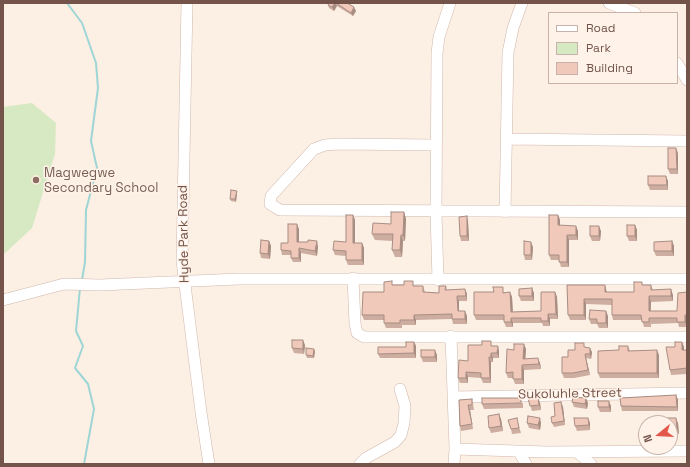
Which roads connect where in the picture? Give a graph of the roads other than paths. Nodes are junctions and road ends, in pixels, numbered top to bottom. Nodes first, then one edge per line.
1 (187, 3) edge
2 (450, 3) edge
3 (522, 3) edge
4 (616, 4) edge
5 (633, 12) edge
6 (678, 64) edge
7 (686, 76) edge
8 (506, 139) junction
9 (687, 141) edge
10 (436, 145) junction
11 (436, 212) junction
12 (505, 212) junction
13 (687, 212) edge
14 (353, 278) junction
15 (687, 279) edge
16 (438, 280) junction
17 (183, 282) junction
18 (3, 300) edge
19 (451, 336) junction
20 (687, 337) edge
21 (400, 389) dead end
22 (687, 393) edge
23 (453, 397) junction
24 (455, 449) junction
25 (687, 451) edge
26 (519, 452) junction
27 (548, 452) junction
28 (577, 452) junction
29 (209, 464) edge
30 (360, 464) edge
31 (454, 464) edge
32 (526, 464) edge
33 (545, 464) edge
34 (591, 464) edge

1 - 17 street, Hyde Park Road
2 - 10 street
3 - 8 street
4 - 5 street
6 - 7 street
8 - 9 street
8 - 12 street
10 - 11 street
10 - 11 street
11 - 12 street
11 - 16 street
12 - 13 street
14 - 16 street
14 - 17 street
14 - 19 street
15 - 16 street
17 - 18 street
17 - 29 street, Hyde Park Road
19 - 20 street
19 - 23 street
21 - 30 street
22 - 23 street, Sukoluhle Street
23 - 24 street
24 - 26 street
24 - 31 street
25 - 28 street
26 - 27 street
26 - 32 street
27 - 28 street
27 - 33 street
28 - 34 street

